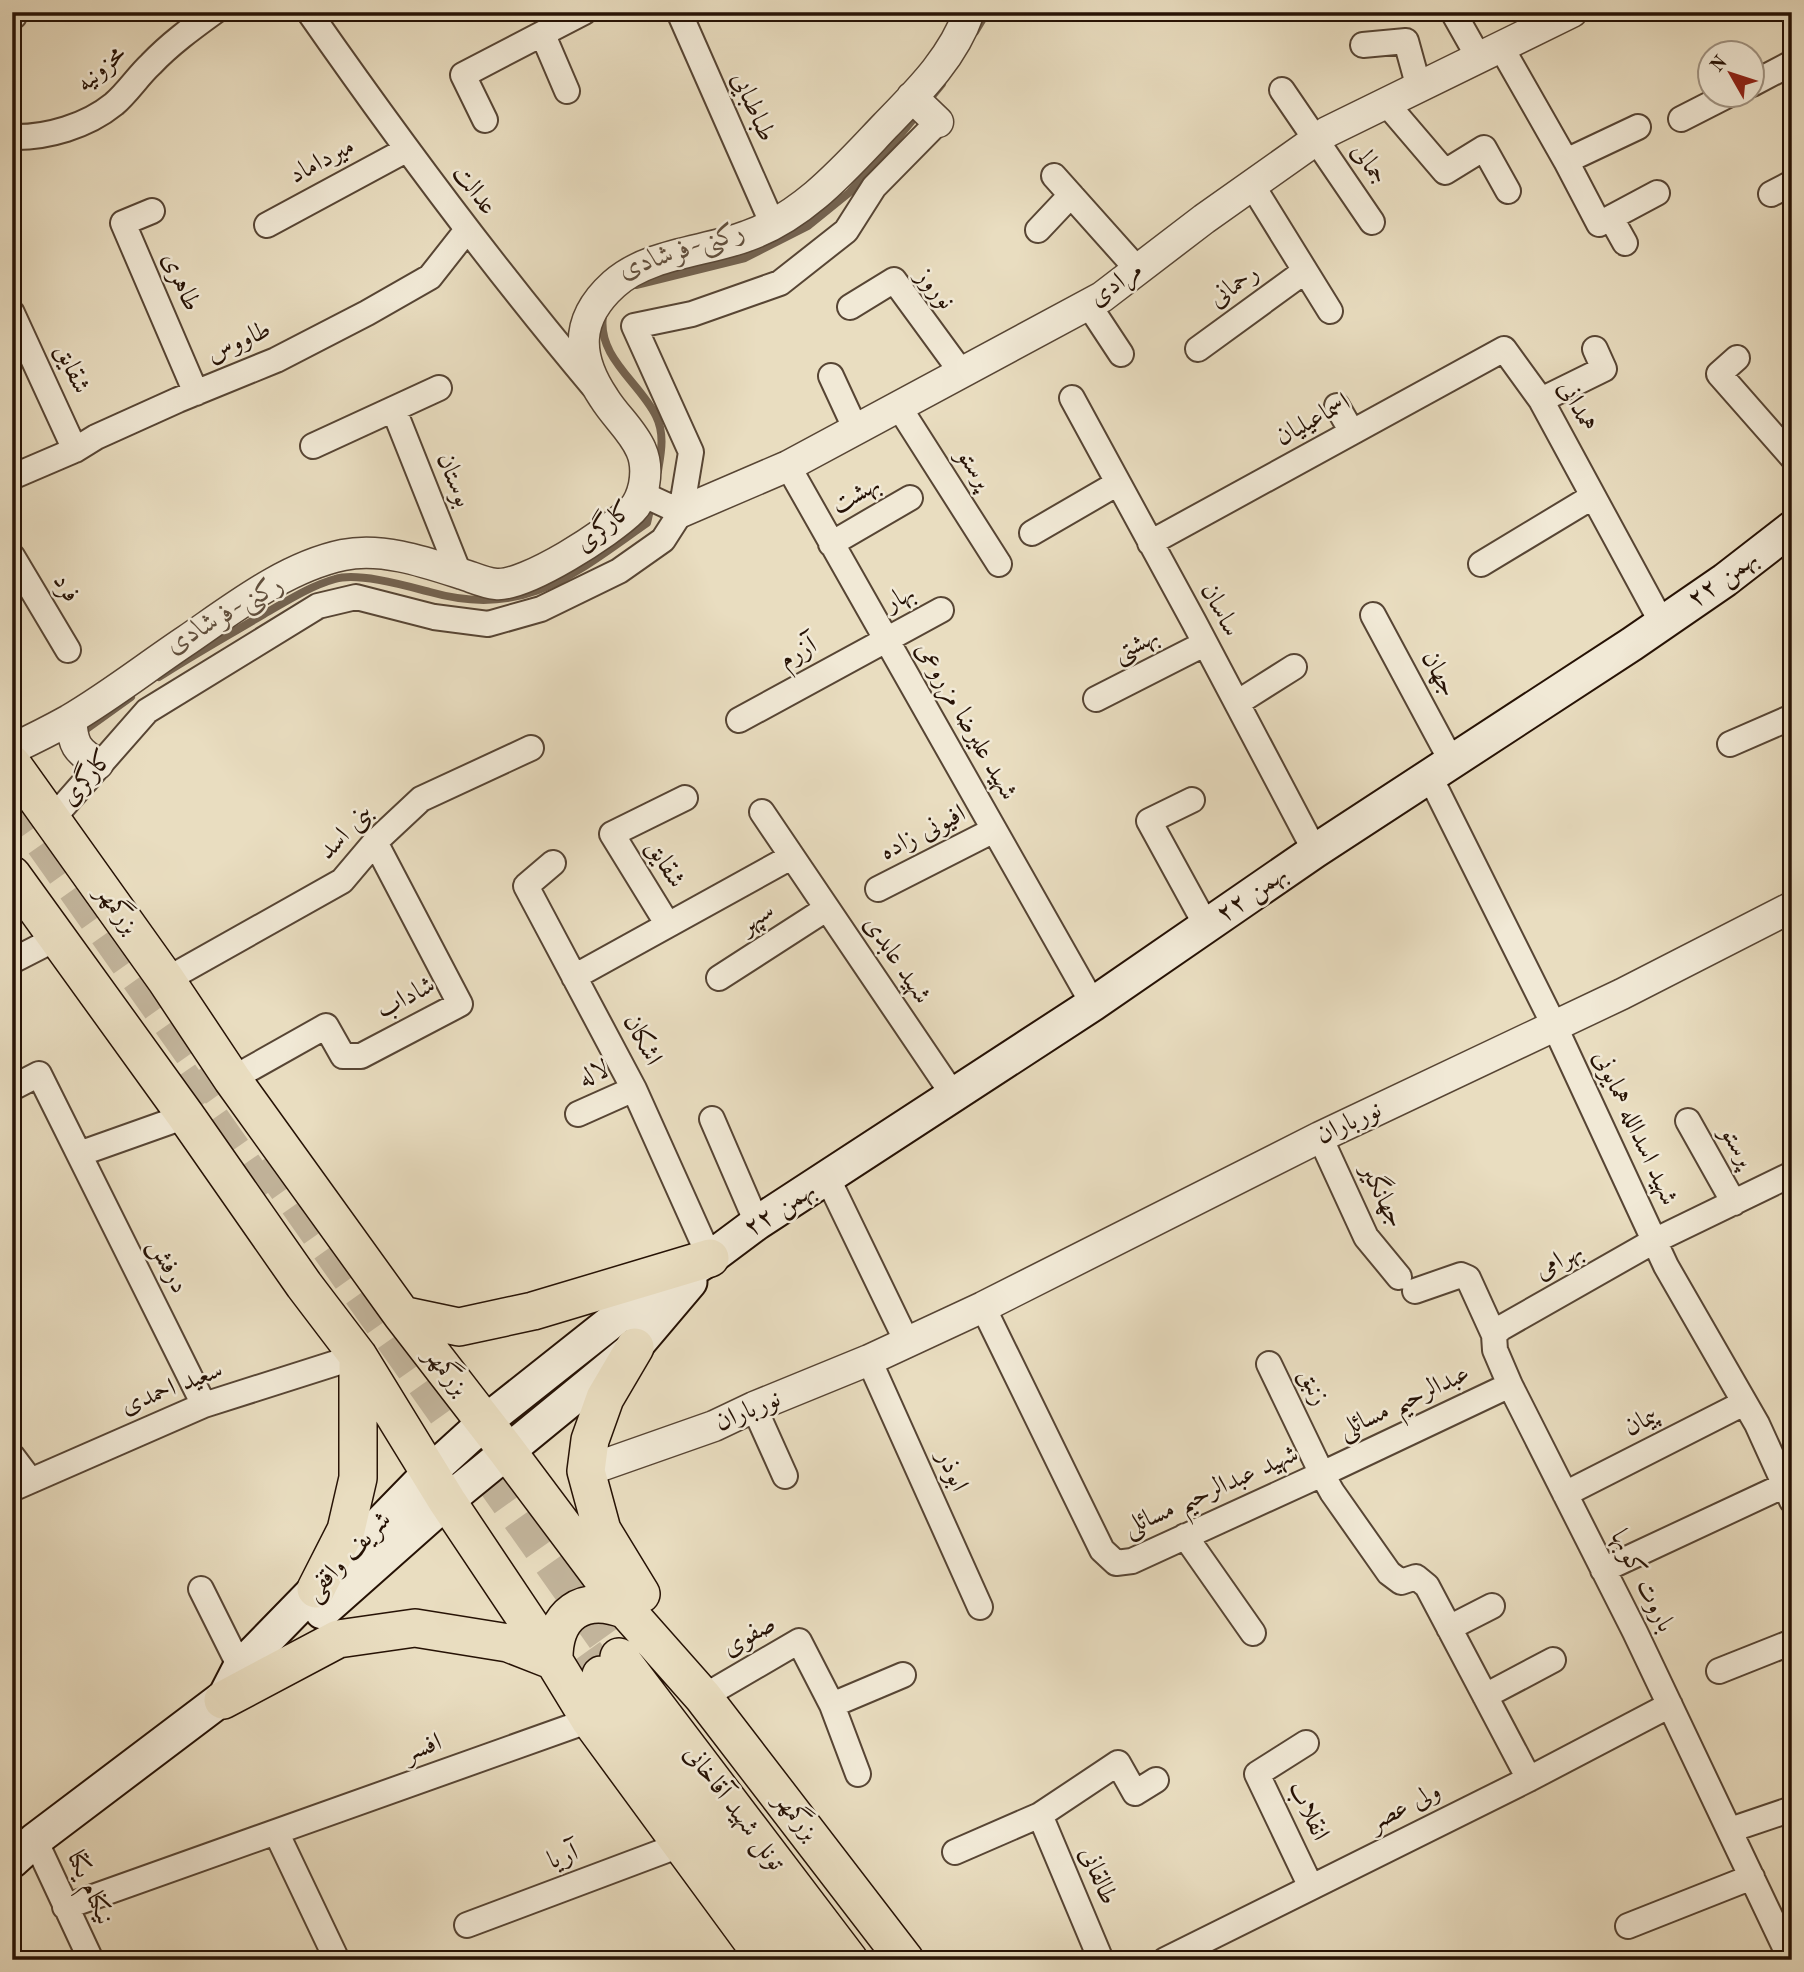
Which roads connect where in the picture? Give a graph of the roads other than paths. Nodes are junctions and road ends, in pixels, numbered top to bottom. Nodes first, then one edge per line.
1 (214, 12) edge
2 (309, 12) edge
3 (584, 12) edge
4 (969, 12) edge
5 (1453, 12) edge
6 (1569, 13) edge
7 (686, 15) edge
8 (543, 35) junction
9 (1363, 45) dead end
10 (1490, 52) junction
11 (1792, 63) edge
12 (1766, 76) edge
13 (1419, 88) junction
14 (1282, 90) dead end
15 (567, 92) dead end
16 (912, 97) junction
17 (1387, 103) junction
18 (1703, 108) edge
19 (1681, 119) dead end
20 (485, 120) dead end
21 (937, 122) joint
22 (1637, 127) dead end
23 (12, 137) edge
24 (1316, 140) junction
25 (406, 150) junction
26 (1566, 161) junction
27 (1054, 176) dead end
28 (1252, 186) junction
29 (1508, 191) dead end
30 (1657, 193) dead end
31 (1072, 195) junction
32 (152, 211) dead end
33 (1611, 218) junction
34 (1372, 222) dead end
35 (267, 225) dead end
36 (773, 225) junction
37 (467, 230) junction
38 (1038, 230) dead end
39 (1625, 243) dead end
40 (1138, 270) junction
41 (1305, 271) junction
42 (1088, 304) junction
43 (850, 307) dead end
44 (1330, 311) dead end
45 (12, 313) edge
46 (20, 346) edge
47 (1504, 348) joint
48 (1198, 349) dead end
49 (1595, 349) dead end
50 (1122, 354) dead end
51 (1737, 358) dead end
52 (962, 373) junction
53 (831, 376) dead end
54 (439, 388) dead end
55 (196, 393) junction
56 (603, 397) junction
57 (1072, 398) dead end
58 (1541, 400) junction
59 (1337, 406) dead end
60 (899, 407) junction
61 (394, 410) junction
62 (856, 430) junction
63 (1352, 432) junction
64 (313, 446) dead end
65 (75, 450) junction
66 (1792, 457) edge
67 (788, 467) junction
68 (12, 477) edge
69 (1118, 483) junction
70 (642, 494) junction
71 (1592, 497) junction
72 (910, 498) dead end
73 (681, 512) junction
74 (1792, 528) edge
75 (1032, 533) dead end
76 (1150, 543) junction
77 (831, 544) junction
78 (12, 556) edge
79 (999, 564) dead end
80 (1481, 564) dead end
81 (459, 573) junction
82 (941, 610) dead end
83 (1373, 615) dead end
84 (1662, 623) junction
85 (886, 639) junction
86 (1204, 644) junction
87 (68, 650) dead end
88 (1294, 667) dead end
89 (1096, 699) dead end
90 (1237, 703) junction
91 (1792, 717) edge
92 (71, 719) junction
93 (739, 720) dead end
94 (1730, 744) dead end
95 (531, 748) dead end
96 (12, 749) edge
97 (12, 764) edge
98 (98, 764) junction
99 (1441, 770) junction
100 (685, 798) dead end
101 (1192, 800) dead end
102 (762, 813) dead end
103 (52, 818) junction
104 (995, 830) junction
105 (376, 842) junction
106 (1315, 851) junction
107 (791, 857) junction
108 (553, 863) dead end
109 (12, 875) edge
110 (878, 889) dead end
111 (1792, 907) edge
112 (826, 909) junction
113 (668, 925) junction
114 (1206, 925) junction
115 (57, 938) junction
116 (12, 961) edge
117 (574, 977) junction
118 (719, 978) dead end
119 (166, 980) junction
120 (1093, 1004) junction
121 (1555, 1027) junction
122 (232, 1079) junction
123 (12, 1088) edge
124 (634, 1089) junction
125 (954, 1096) junction
126 (579, 1114) dead end
127 (186, 1116) junction
128 (712, 1119) dead end
129 (1688, 1121) dead end
130 (1320, 1137) junction
131 (79, 1154) junction
132 (1792, 1174) edge
133 (828, 1178) junction
134 (1734, 1203) junction
135 (757, 1223) junction
136 (1654, 1241) junction
137 (710, 1258) junction
138 (1407, 1284) joint
139 (983, 1307) junction
140 (402, 1315) junction
141 (1494, 1335) junction
142 (906, 1342) junction
143 (635, 1347) junction
144 (358, 1356) junction
145 (869, 1360) junction
146 (1269, 1364) dead end
147 (1510, 1385) junction
148 (1744, 1403) junction
149 (204, 1405) junction
150 (754, 1407) junction
151 (485, 1422) junction
152 (507, 1451) junction
153 (12, 1457) edge
154 (586, 1471) junction
155 (1322, 1474) junction
156 (785, 1476) dead end
157 (21, 1484) edge
158 (438, 1487) junction
159 (1788, 1493) edge
160 (1565, 1494) junction
161 (1185, 1536) junction
162 (1603, 1570) junction
163 (201, 1589) dead end
164 (316, 1589) junction
165 (981, 1606) dead end
166 (1492, 1606) dead end
167 (626, 1609) junction
168 (1449, 1628) junction
169 (1253, 1633) dead end
170 (1792, 1642) edge
171 (1553, 1660) dead end
172 (554, 1661) junction
173 (240, 1667) junction
174 (1719, 1671) dead end
175 (903, 1675) dead end
176 (1485, 1696) junction
177 (703, 1697) junction
178 (223, 1700) junction
179 (832, 1705) junction
180 (1670, 1705) junction
181 (590, 1720) junction
182 (1306, 1743) dead end
183 (858, 1774) dead end
184 (1529, 1779) junction
185 (1156, 1780) dead end
186 (1792, 1809) edge
187 (1040, 1815) junction
188 (1730, 1830) junction
189 (276, 1832) junction
190 (680, 1845) junction
191 (24, 1851) edge
192 (955, 1852) dead end
193 (1752, 1877) junction
194 (1311, 1887) junction
195 (65, 1907) junction
196 (467, 1925) dead end
197 (1628, 1926) dead end
198 (91, 1960) edge
199 (337, 1960) edge
200 (766, 1960) edge
201 (812, 1960) edge
202 (849, 1960) edge
203 (905, 1960) edge
204 (1101, 1960) edge
205 (1165, 1960) edge
206 (1791, 1960) edge

1 - 23 street, محزونیه
2 - 25 street, عدالت
3 - 8 street
4 - 16 street, کارگری
5 - 10 street
6 - 10 street, مرادی
7 - 36 street, طباطبایی
8 - 15 street
8 - 20 street
9 - 13 street
10 - 13 street, مرادی
10 - 26 street
11 - 12 street
13 - 17 street, مرادی
14 - 24 street, جمالی
16 - 21 street
16 - 36 street, کارگری
17 - 24 street, مرادی
17 - 29 street
18 - 19 street
21 - 73 street, کارگری
22 - 26 street
24 - 28 street, مرادی
24 - 34 street, جمالی
25 - 35 street, میرداماد
25 - 37 street, عدالت
26 - 33 street
27 - 31 street
28 - 40 street, مرادی
28 - 41 street
30 - 33 street
31 - 38 street
31 - 40 street
32 - 55 street, طاهری
33 - 39 street
36 - 56 street, کارگری
37 - 55 street, طاووس
37 - 56 street, عدالت
40 - 42 street, مرادی
41 - 44 street
41 - 48 street, رحمانی
42 - 50 street
42 - 52 street, مرادی
43 - 52 street, نوروز
45 - 46 street, شقایق
46 - 65 street, شقایق
47 - 58 street, همدانی
47 - 63 street, اسماعیلیان
49 - 58 street
51 - 66 street
52 - 60 street, مرادی
53 - 62 street
54 - 61 street
55 - 65 street, طاووس
56 - 70 street, کارگری
57 - 69 street, ساسان
58 - 71 street, همدانی
59 - 63 street
60 - 62 street, مرادی
60 - 79 street, پرستو
61 - 64 street
61 - 81 street, بوستان
62 - 67 street, مرادی
63 - 76 street, اسماعیلیان
65 - 68 street, طاووس
67 - 73 street, مرادی
67 - 77 street, شهید علیرضا مزروعی
69 - 75 street
69 - 76 street, ساسان
70 - 73 street
70 - 81 street, کارگری
71 - 80 street
71 - 84 street, همدانی
72 - 77 street, بهشت
73 - 98 street, کارگری
74 - 84 main road, ۲۲ بهمن
76 - 86 street, ساسان
77 - 85 street, شهید علیرضا مزروعی
78 - 87 street, فرد
81 - 92 street, کارگری
82 - 85 street, بهار
83 - 99 street, جهان
84 - 99 main road, ۲۲ بهمن
85 - 93 street, آزرم
85 - 104 street, شهید علیرضا مزروعی
86 - 89 street, بهشتی
86 - 90 street, ساسان
88 - 90 street
90 - 106 street, ساسان
91 - 94 street
92 - 96 street, کارگری
92 - 98 street
95 - 105 street, بنی اسد
97 - 103 main road, بزرگمهر
98 - 103 street, کارگری
99 - 106 main road, ۲۲ بهمن
99 - 121 street, شهید اسدالله همایونی
100 - 113 street, شقایق
101 - 114 street
102 - 107 street, شهید عابدی
103 - 119 main road, بزرگمهر
104 - 110 street, افیونی زاده
104 - 120 street, شهید علیرضا مزروعی
105 - 119 street, بنی اسد
105 - 122 street, شاداب
106 - 114 main road, ۲۲ بهمن
107 - 112 street, شهید عابدی
107 - 113 street
108 - 117 street, اشکان
109 - 115 main road
111 - 121 street, نورباران
112 - 118 street, سپهر
112 - 125 street, شهید عابدی
113 - 117 street
114 - 120 main road, ۲۲ بهمن
115 - 116 street
115 - 127 main road
117 - 124 street, اشکان
119 - 122 main road, بزرگمهر
120 - 125 main road, ۲۲ بهمن
121 - 130 street, نورباران
121 - 136 street, شهید اسدالله همایونی
122 - 140 main road, بزرگمهر
123 - 131 street, درفش
124 - 126 street, لاله
124 - 137 street, اشکان
125 - 133 main road, ۲۲ بهمن
127 - 131 street
127 - 144 main road
128 - 135 street
129 - 134 street, پرستو
130 - 138 street, جهانگیر
130 - 139 street, نورباران
131 - 149 street, درفش
132 - 134 street, بهرامی
133 - 135 main road, ۲۲ بهمن
133 - 142 street
134 - 136 street, بهرامی
135 - 137 main road, ۲۲ بهمن
136 - 141 street, بهرامی
136 - 148 street, شهید اسدالله همایونی
137 - 140 main road
137 - 143 main road, ۲۲ بهمن
137 - 151 main road, ۲۲ بهمن
138 - 141 street, باروت کوبها
139 - 142 street, نورباران
139 - 161 street, شهید عبدالرحیم مسائلی
140 - 151 main road, بزرگمهر
141 - 147 street, باروت کوبها
142 - 145 street, نورباران
143 - 152 main road, ۲۲ بهمن
143 - 154 main road
144 - 149 street, سعید احمدی
144 - 158 main road
144 - 164 main road
145 - 150 street, نورباران
145 - 165 street, ابوذر
146 - 155 street, زنبق
147 - 155 street, عبدالرحیم مسائلی
147 - 160 street, باروت کوبها
148 - 159 street, شهید اسدالله همایونی
148 - 160 street, پیمان
149 - 157 street, سعید احمدی
150 - 154 street, نورباران
150 - 156 street
151 - 152 main road, بزرگمهر
151 - 158 main road, شریف واقفی
152 - 158 main road, ۲۲ بهمن
152 - 167 main road, بزرگمهر
153 - 157 street
154 - 177 main road
155 - 161 street, شهید عبدالرحیم مسائلی
155 - 168 street, شهید عبدالرحیم مسائلی
158 - 164 main road, شریف واقفی
158 - 172 main road
158 - 178 main road, شریف واقفی
159 - 162 street
160 - 162 street, باروت کوبها
161 - 169 street
162 - 180 street, باروت کوبها
163 - 173 street
164 - 173 main road, شریف واقفی
166 - 168 street
167 - 172 main road
167 - 177 main road, بزرگمهر
168 - 176 street, شهید عبدالرحیم مسائلی
170 - 174 street
171 - 176 street
172 - 178 main road
172 - 181 main road
173 - 178 main road, شریف واقفی
175 - 179 street
176 - 184 street, شهید عبدالرحیم مسائلی
177 - 179 street, صفوی
177 - 203 main road, بزرگمهر
178 - 191 main road, شریف واقفی
179 - 183 street, صفوی
180 - 184 street, ولی عصر
180 - 188 street, باروت کوبها
181 - 189 street, افسر
181 - 190 main road
182 - 194 street, انقلاب
184 - 194 street, ولی عصر
185 - 187 street
186 - 188 street
187 - 192 street
187 - 204 street, طالقانی
188 - 193 street, باروت کوبها
189 - 195 street, افسر
189 - 199 street
190 - 196 street, آریا
190 - 200 main road
191 - 195 street, نیکنام یکتا
193 - 197 street
193 - 206 street, باروت کوبها
194 - 205 street, ولی عصر
195 - 198 street, نیکنام یکتا
201 - 202 main road, تونل شهید آقاخانی

